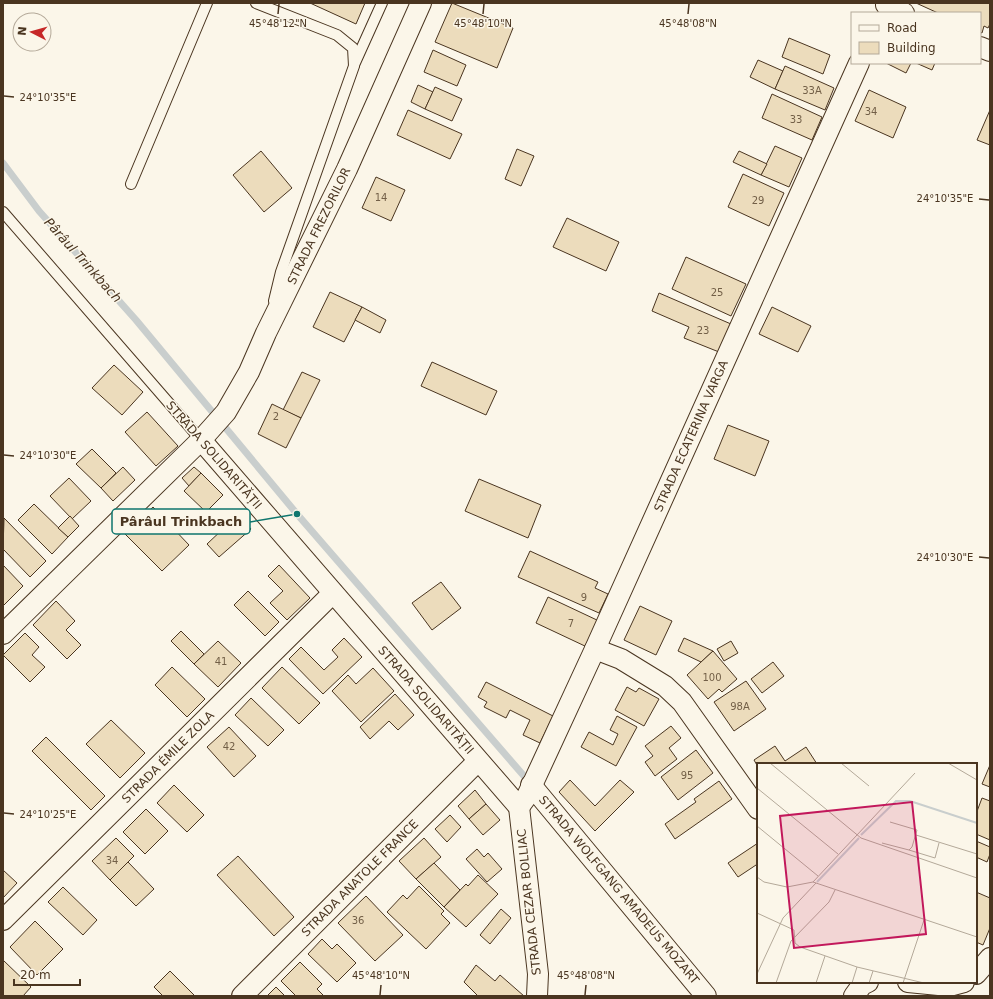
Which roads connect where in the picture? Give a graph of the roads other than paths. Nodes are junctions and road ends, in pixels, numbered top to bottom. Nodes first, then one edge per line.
1 (207, 3) edge
2 (256, 3) edge
3 (382, 3) edge
4 (421, 3) edge
5 (885, 7) edge
6 (901, 12) edge
7 (860, 64) edge
8 (354, 66) junction
9 (131, 184) dead end
10 (3, 212) edge
11 (266, 333) junction
12 (205, 435) junction
13 (333, 593) junction
14 (3, 634) edge
15 (595, 649) junction
16 (478, 761) junction
17 (531, 785) junction
18 (519, 807) junction
19 (757, 808) edge
20 (3, 920) edge
21 (990, 958) edge
22 (977, 973) edge
23 (866, 983) edge
24 (960, 983) edge
25 (916, 986) edge
26 (242, 996) edge
27 (538, 996) edge
28 (706, 996) edge
29 (854, 996) edge

1 - 9 lane
2 - 8 lane
3 - 8 lane
4 - 11 street, STRADA FREZORILOR
5 - 6 street
7 - 15 street, STRADA ECATERINA VARGA
8 - 11 lane
10 - 12 lane, STRADA SOLIDARITĂȚII
11 - 12 street, STRADA FREZORILOR
12 - 13 street, STRADA SOLIDARITĂȚII
12 - 14 street, STRADA FREZORILOR
13 - 16 street, STRADA SOLIDARITĂȚII
13 - 20 street, STRADA ÉMILE ZOLA
15 - 17 street, STRADA ECATERINA VARGA
15 - 19 street
16 - 18 street, STRADA SOLIDARITĂȚII
16 - 26 street, STRADA ANATOLE FRANCE
17 - 18 street, STRADA ECATERINA VARGA
17 - 28 street, STRADA WOLFGANG AMADEUS MOZART
18 - 27 street, STRADA CEZAR BOLLIAC
21 - 22 street
23 - 29 street
24 - 25 street

